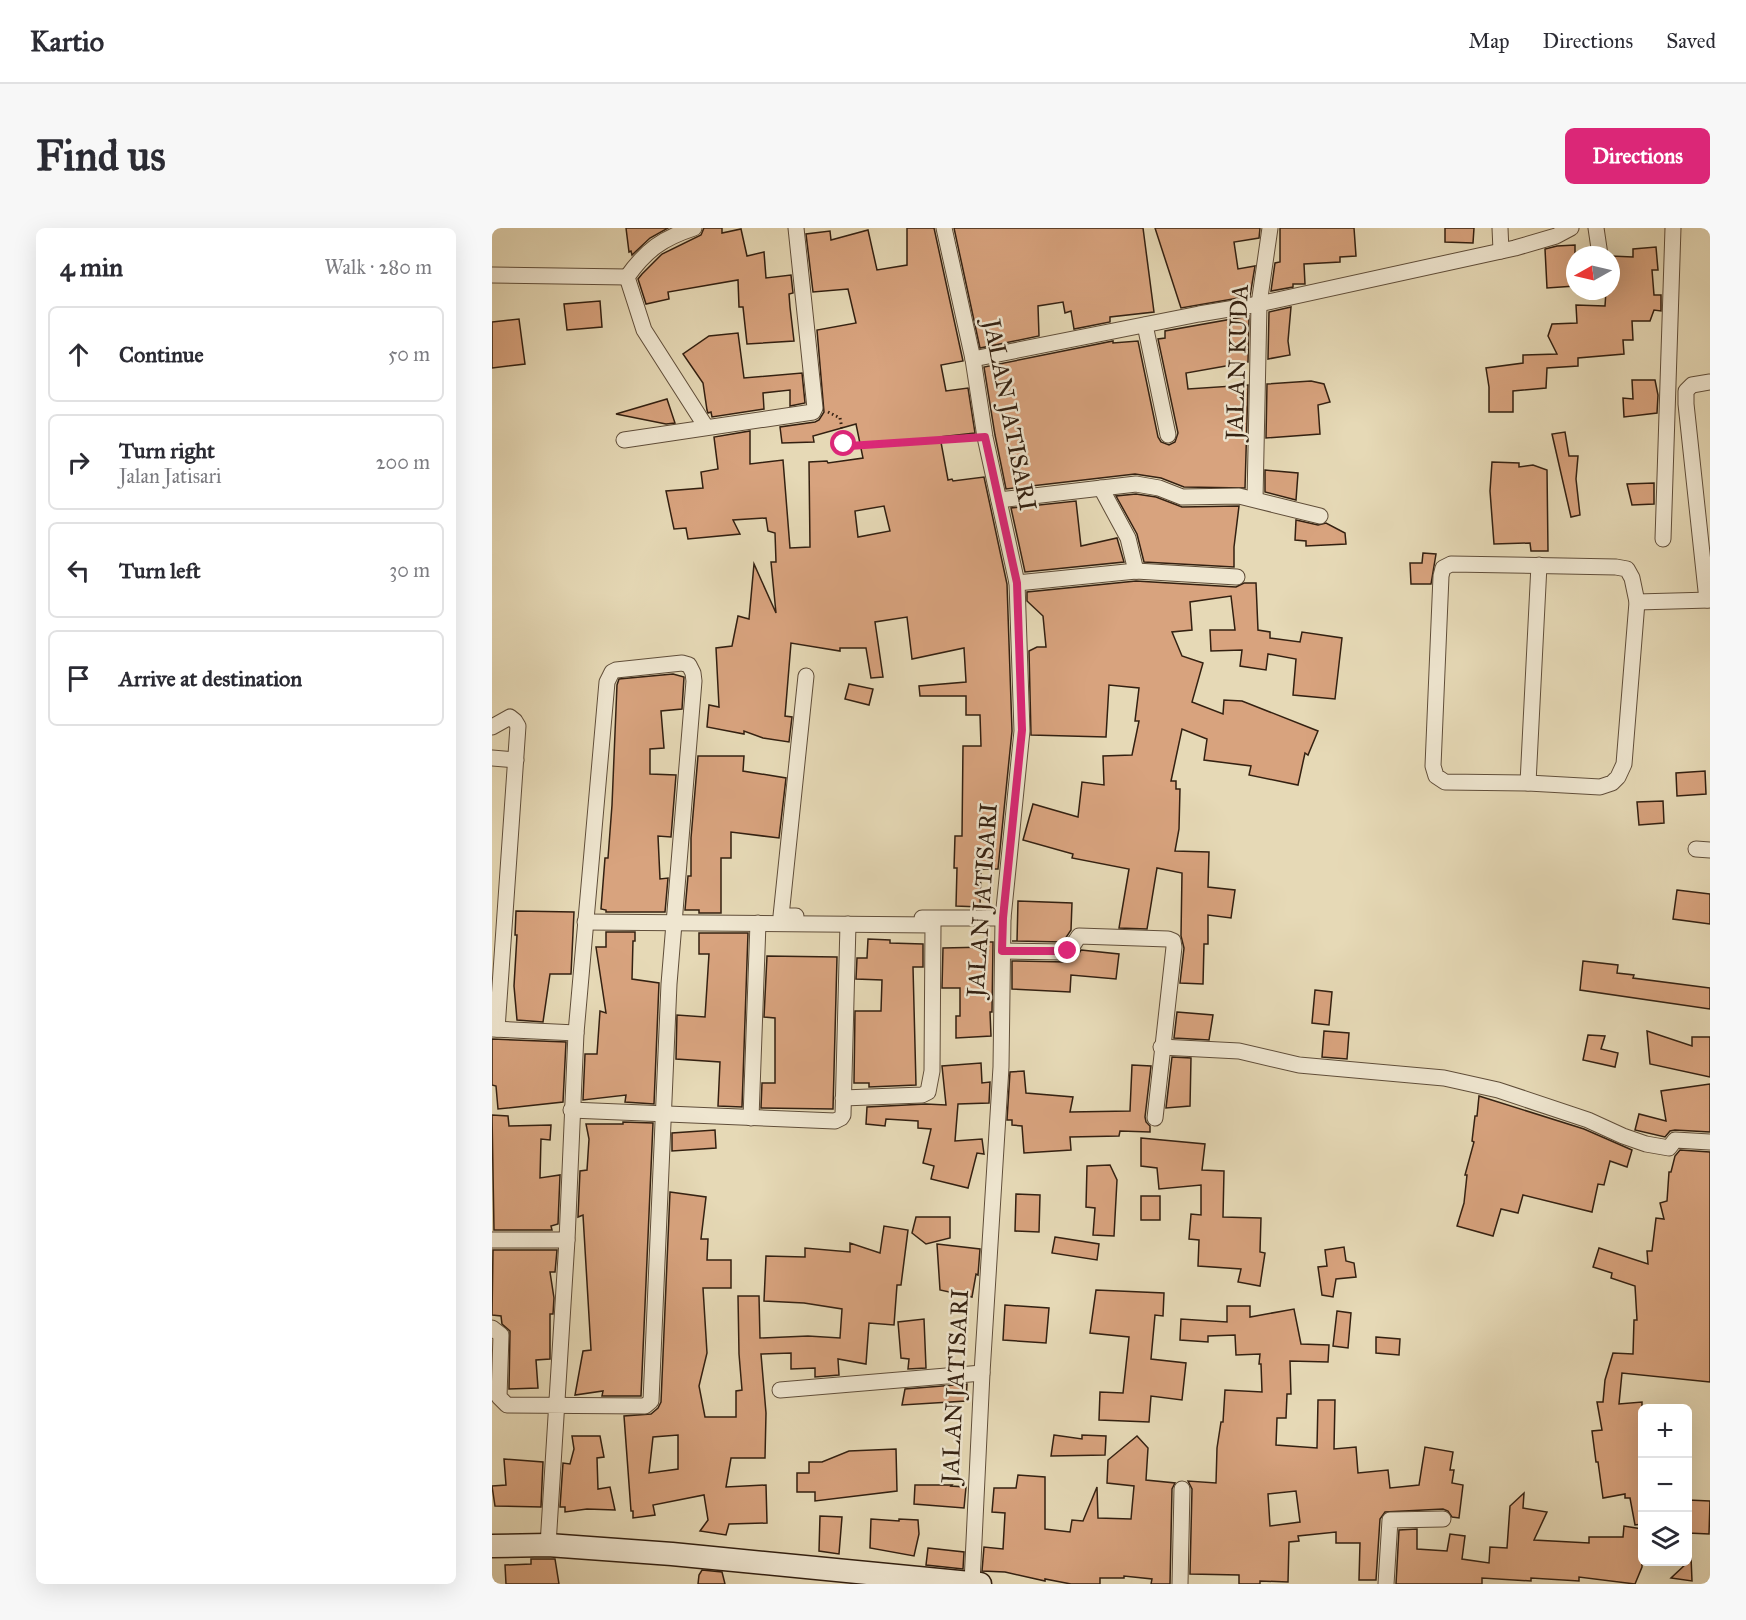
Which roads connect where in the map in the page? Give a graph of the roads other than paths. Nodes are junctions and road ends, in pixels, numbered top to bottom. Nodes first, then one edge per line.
1 (694, 228) edge
2 (796, 228) edge
3 (944, 228) edge
4 (1270, 228) edge
5 (1500, 228) edge
6 (1571, 228) edge
7 (1596, 228) edge
8 (1673, 228) edge
9 (1599, 246) edge
10 (1501, 251) junction
11 (492, 275) edge
12 (627, 277) junction
13 (1259, 304) junction
14 (1145, 325) junction
15 (973, 359) junction
16 (1710, 382) edge
17 (706, 427) junction
18 (1168, 435) dead end
19 (624, 440) dead end
20 (1101, 488) junction
21 (1255, 499) junction
22 (999, 500) junction
23 (1320, 516) dead end
24 (1663, 539) dead end
25 (1539, 565) junction
26 (1136, 571) junction
27 (1237, 577) dead end
28 (1017, 583) junction
29 (1708, 600) edge
30 (1636, 602) junction
31 (806, 676) dead end
32 (492, 727) edge
33 (492, 758) edge
34 (516, 760) junction
35 (1528, 783) junction
36 (1003, 918) junction
37 (585, 922) junction
38 (675, 922) junction
39 (758, 923) junction
40 (849, 924) junction
41 (1002, 951) junction
42 (495, 1029) edge
43 (576, 1033) junction
44 (1161, 1047) junction
45 (843, 1098) junction
46 (572, 1110) junction
47 (662, 1114) junction
48 (751, 1118) junction
49 (1155, 1118) dead end
50 (1710, 1142) edge
51 (492, 1239) edge
52 (567, 1240) junction
53 (492, 1328) edge
54 (982, 1373) junction
55 (780, 1390) dead end
56 (555, 1407) junction
57 (1182, 1489) dead end
58 (1443, 1519) dead end
59 (548, 1545) junction
60 (492, 1546) edge
61 (943, 1582) edge
62 (972, 1583) edge
63 (980, 1584) edge
64 (1180, 1584) edge
65 (1386, 1584) edge

1 - 12 street
2 - 17 street
3 - 15 street, JALAN JATISARI
4 - 13 street, JALAN KUDA
5 - 10 street
6 - 10 street
7 - 9 street
8 - 24 street
10 - 13 street
11 - 12 street
12 - 17 street
13 - 14 street
13 - 21 street, JALAN KUDA
14 - 15 street
14 - 18 street
15 - 22 street, JALAN JATISARI
16 - 29 street
17 - 19 street
20 - 21 street
20 - 22 street
20 - 26 street
21 - 23 street
22 - 28 street, JALAN JATISARI
25 - 30 street
25 - 35 street
25 - 35 street
26 - 27 street
26 - 28 street
28 - 36 street, JALAN JATISARI
29 - 30 street
30 - 35 street
31 - 36 street
32 - 34 street
33 - 34 street
34 - 42 street
36 - 41 street, JALAN JATISARI
37 - 38 street
37 - 38 street
37 - 43 street
38 - 39 street
38 - 47 street
39 - 40 street
39 - 48 street
40 - 45 street
40 - 45 street
41 - 44 street
41 - 54 street, JALAN JATISARI
42 - 43 street
43 - 46 street
44 - 49 street
44 - 50 street
45 - 48 street
46 - 47 street
46 - 52 street
47 - 48 street
47 - 56 street
51 - 52 street
52 - 56 street
53 - 56 street
54 - 55 street
54 - 62 street, JALAN JATISARI
56 - 59 street
57 - 64 street
58 - 65 street
59 - 60 street
59 - 61 street
61 - 62 street
62 - 63 street

